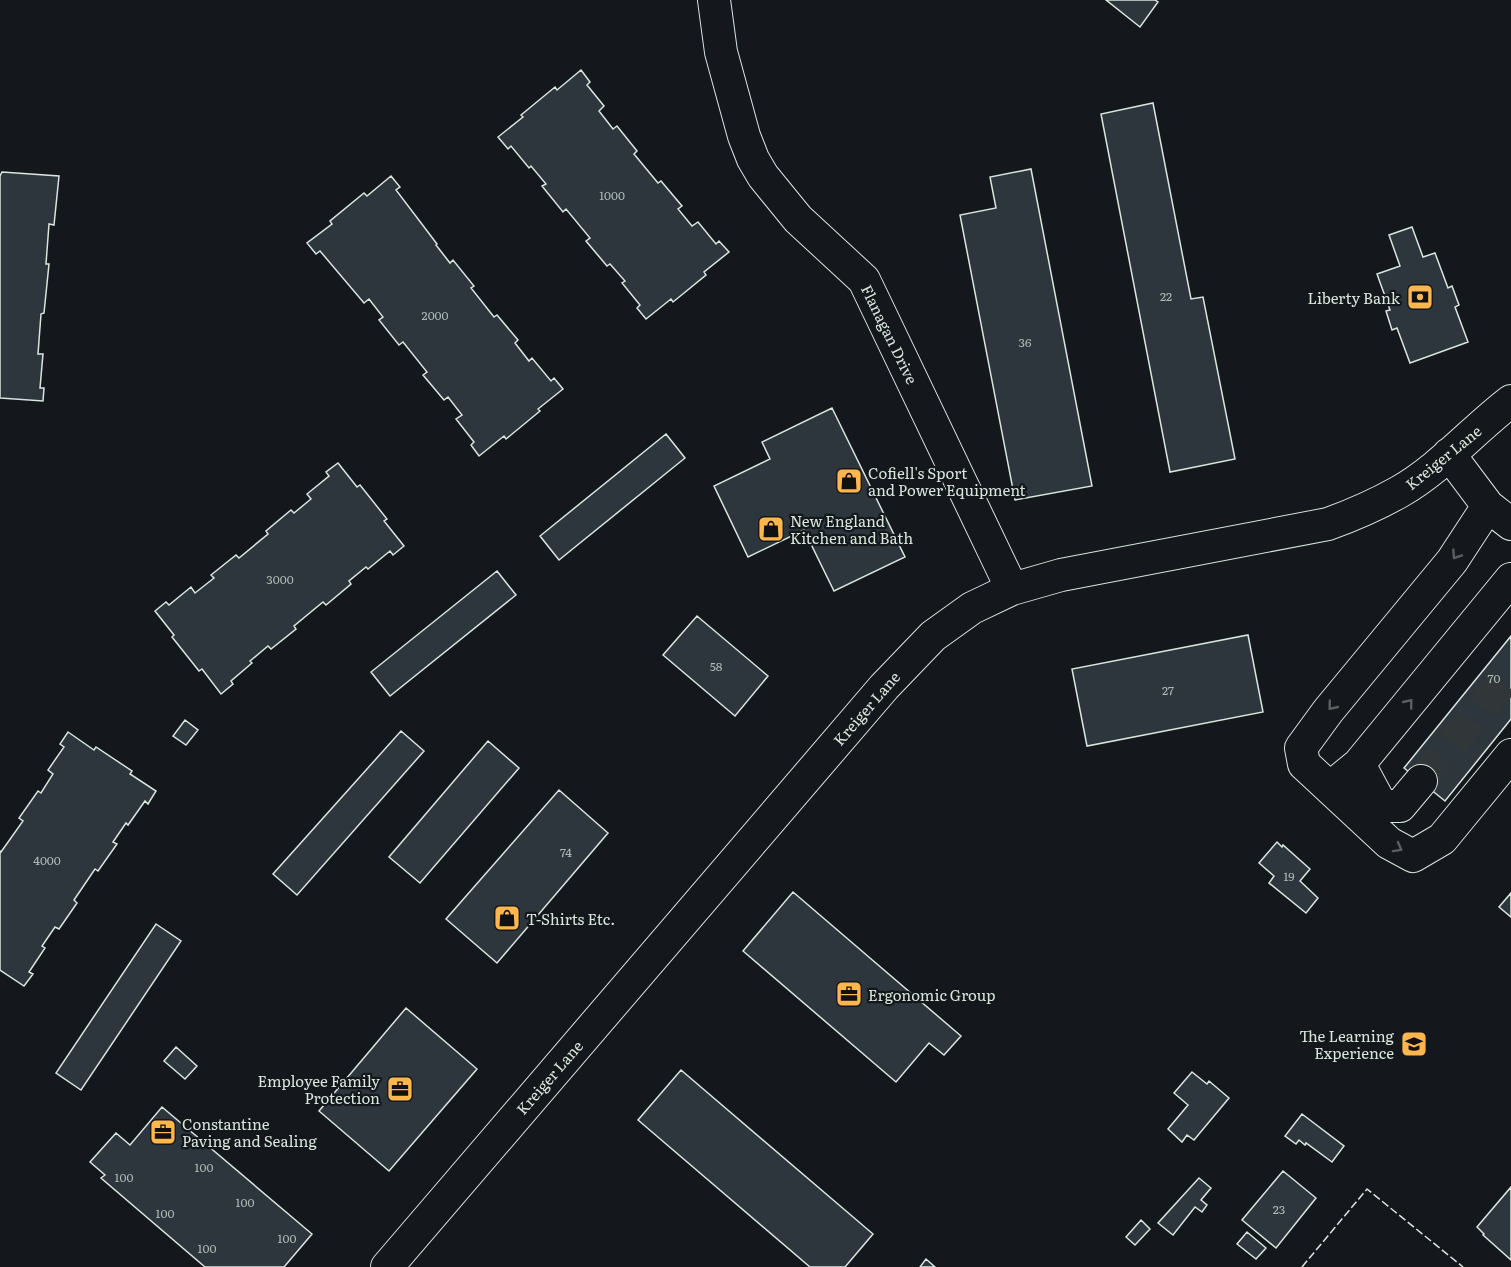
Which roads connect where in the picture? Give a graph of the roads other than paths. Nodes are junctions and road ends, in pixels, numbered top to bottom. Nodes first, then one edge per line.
1 (714, 0) edge
2 (1511, 401) edge
3 (1449, 454) junction
4 (1500, 515) edge
5 (1511, 579) edge
6 (1012, 589) junction
7 (1511, 755) edge
8 (1359, 764) junction
9 (1421, 782) tunnel mouth
10 (1330, 788) junction
11 (387, 1267) edge

1 - 6 street, Flanagan Drive
2 - 3 street, Kreiger Lane
3 - 4 street
3 - 6 street, Kreiger Lane
4 -> 10 street
8 -> 5 street
6 - 11 street, Kreiger Lane
10 -> 7 street
8 - 9 street
8 - 10 street

